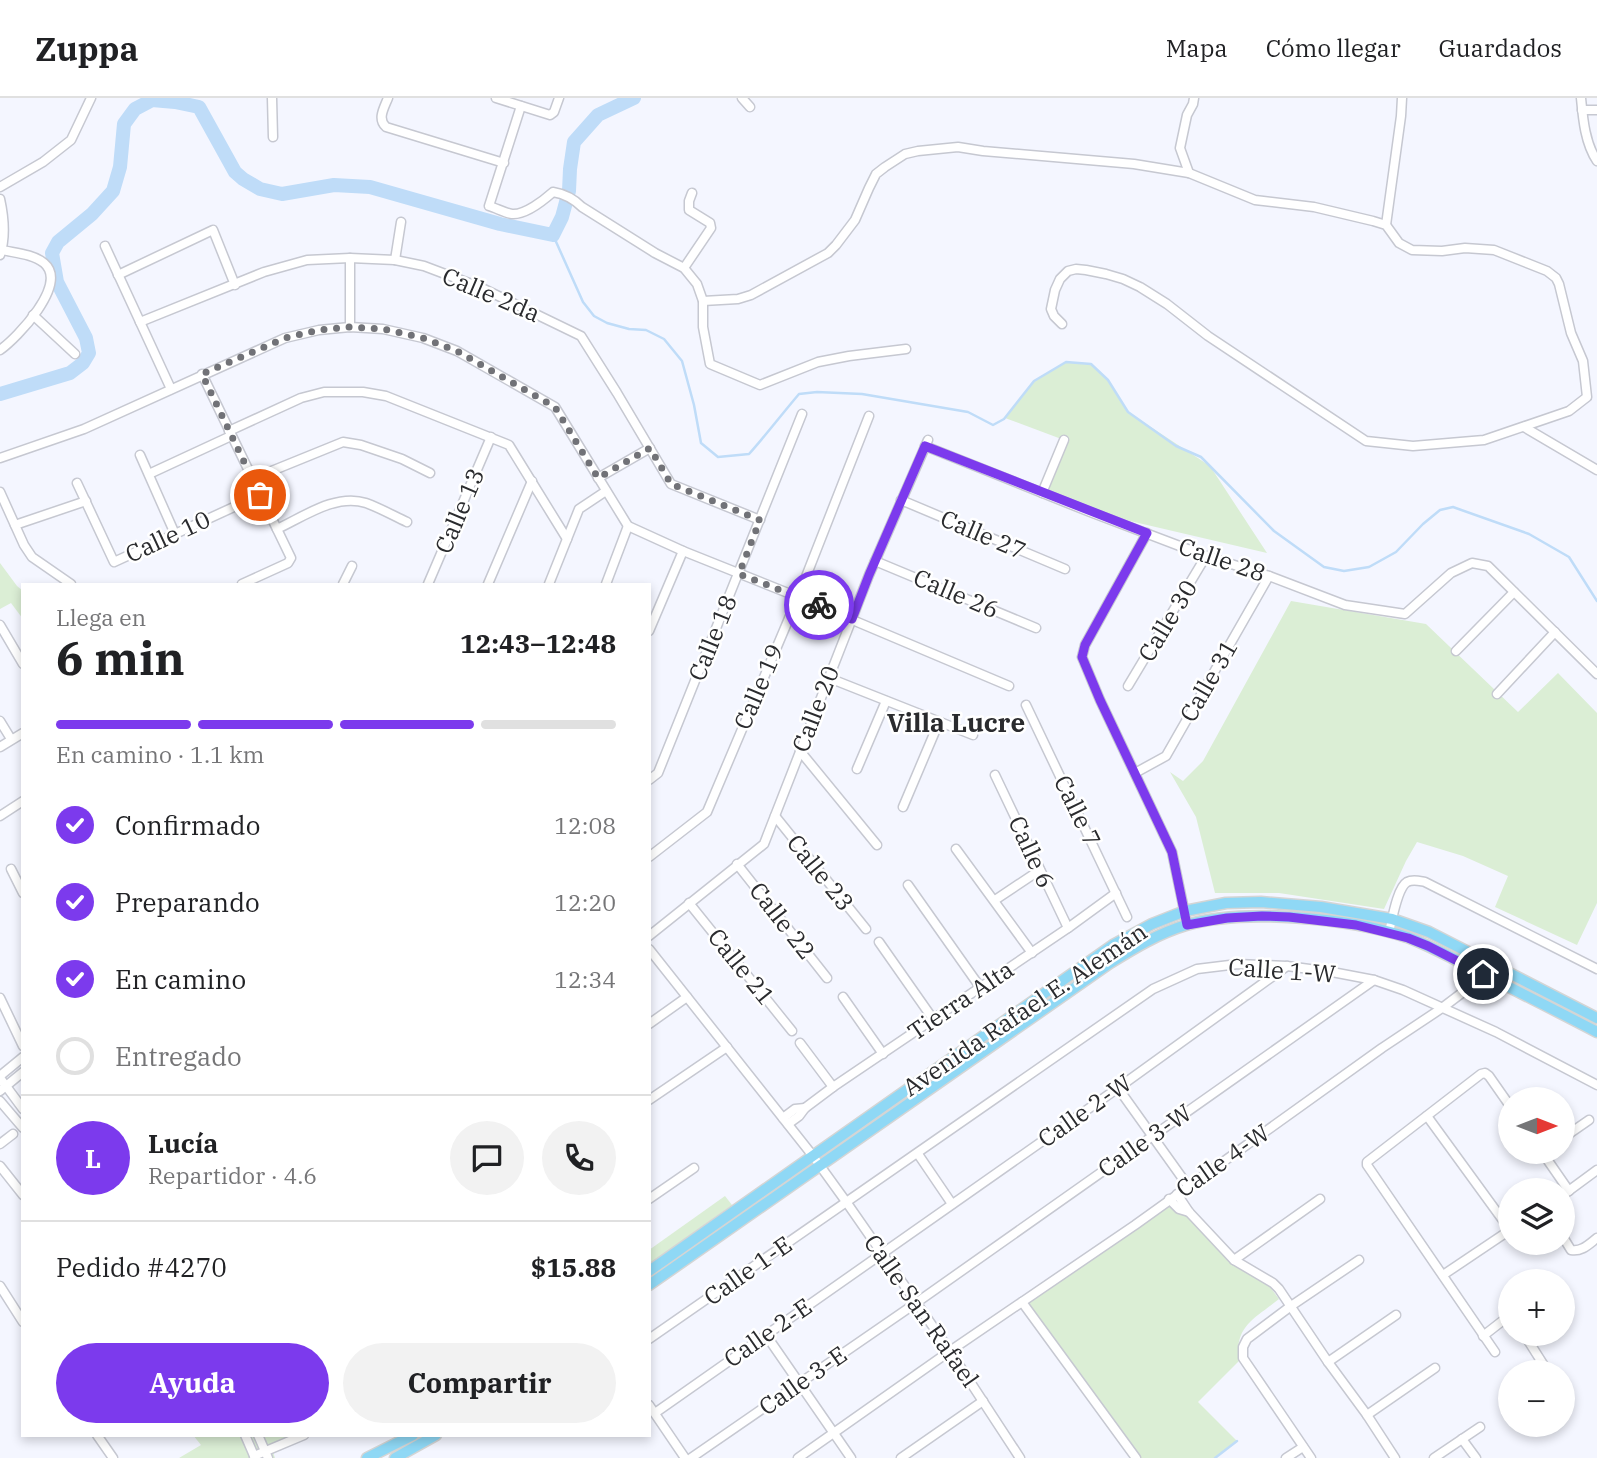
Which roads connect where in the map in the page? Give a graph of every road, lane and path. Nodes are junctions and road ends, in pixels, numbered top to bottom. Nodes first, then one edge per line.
1 (91, 98) edge
2 (272, 98) edge
3 (388, 98) edge
4 (496, 98) edge
5 (559, 98) edge
6 (742, 98) edge
7 (1194, 98) edge
8 (1402, 98) edge
9 (1581, 98) edge
10 (522, 106) junction
11 (750, 107) dead end
12 (1582, 110) junction
13 (1597, 110) edge
14 (273, 137) dead end
15 (1597, 161) edge
16 (504, 163) junction
17 (1189, 173) junction
18 (0, 187) edge
19 (692, 193) dead end
20 (0, 199) edge
21 (401, 222) dead end
22 (1386, 225) junction
23 (105, 246) dead end
24 (1, 253) edge
25 (350, 258) junction
26 (396, 260) junction
27 (684, 268) junction
28 (118, 275) junction
29 (235, 285) junction
30 (703, 301) junction
31 (33, 315) junction
32 (140, 322) junction
33 (1062, 324) dead end
34 (349, 327) junction
35 (906, 349) dead end
36 (0, 350) edge
37 (75, 354) dead end
38 (202, 374) junction
39 (171, 389) junction
40 (802, 414) dead end
41 (869, 416) dead end
42 (1524, 427) junction
43 (230, 433) junction
44 (491, 437) junction
45 (1064, 440) dead end
46 (926, 443) joint
47 (650, 448) junction
48 (140, 455) dead end
49 (0, 458) edge
50 (1597, 470) edge
51 (430, 473) dead end
52 (149, 474) junction
53 (598, 478) junction
54 (252, 479) junction
55 (532, 481) junction
56 (77, 483) dead end
57 (606, 491) junction
58 (0, 492) edge
59 (1042, 493) junction
60 (260, 495) junction
61 (901, 500) junction
62 (86, 501) junction
63 (760, 520) junction
64 (407, 522) dead end
65 (15, 525) junction
66 (628, 526) junction
67 (276, 528) junction
68 (1147, 533) junction
69 (175, 534) junction
70 (568, 539) junction
71 (683, 551) junction
72 (1206, 556) junction
73 (875, 561) junction
74 (352, 566) dead end
75 (1065, 569) dead end
76 (739, 574) junction
77 (1269, 576) junction
78 (69, 583) edge
79 (244, 583) edge
80 (344, 583) edge
81 (428, 583) edge
82 (488, 583) edge
83 (549, 583) edge
84 (606, 583) edge
85 (1514, 592) junction
86 (798, 597) junction
87 (852, 619) junction
88 (0, 625) edge
89 (651, 626) edge
90 (1036, 628) dead end
91 (1555, 632) junction
92 (1456, 651) dead end
93 (21, 661) edge
94 (1597, 674) edge
95 (829, 678) junction
96 (1009, 686) dead end
97 (1128, 687) dead end
98 (1497, 694) dead end
99 (886, 701) junction
100 (1026, 705) dead end
101 (0, 721) edge
102 (939, 722) junction
103 (21, 734) edge
104 (973, 735) dead end
105 (11, 739) junction
106 (0, 747) edge
107 (800, 751) junction
108 (857, 769) dead end
109 (1135, 773) junction
110 (995, 775) dead end
111 (651, 778) edge
112 (21, 802) edge
113 (903, 807) dead end
114 (0, 816) edge
115 (775, 816) junction
116 (877, 845) dead end
117 (956, 849) dead end
118 (651, 855) edge
119 (737, 864) junction
120 (11, 869) dead end
121 (1040, 870) junction
122 (908, 885) dead end
123 (21, 889) edge
124 (1116, 893) junction
125 (995, 901) junction
126 (689, 903) junction
127 (1185, 911) junction
128 (1127, 917) dead end
129 (1392, 919) junction
130 (1187, 925) junction
131 (1068, 928) junction
132 (866, 929) dead end
133 (1389, 932) junction
134 (651, 934) edge
135 (878, 942) dead end
136 (651, 952) edge
137 (1032, 953) junction
138 (1489, 963) junction
139 (1287, 966) junction
140 (1597, 969) edge
141 (1483, 974) junction
142 (827, 978) dead end
143 (1374, 980) junction
144 (980, 987) junction
145 (687, 997) junction
146 (843, 997) dead end
147 (0, 998) edge
148 (1442, 1008) junction
149 (1597, 1018) edge
150 (933, 1019) junction
151 (651, 1023) edge
152 (792, 1031) dead end
153 (1597, 1032) edge
154 (21, 1042) edge
155 (800, 1043) dead end
156 (727, 1047) junction
157 (883, 1054) junction
158 (21, 1059) edge
159 (21, 1073) edge
160 (1, 1083) edge
161 (1597, 1085) edge
162 (833, 1087) junction
163 (1118, 1088) junction
164 (1498, 1089) edge
165 (651, 1099) edge
166 (0, 1101) edge
167 (21, 1107) edge
168 (1427, 1116) junction
169 (1589, 1120) dead end
170 (785, 1121) junction
171 (21, 1126) edge
172 (1575, 1130) edge
173 (13, 1134) dead end
174 (1152, 1136) junction
175 (0, 1144) edge
176 (918, 1154) junction
177 (813, 1156) junction
178 (819, 1165) junction
179 (0, 1167) edge
180 (694, 1168) dead end
181 (1597, 1170) edge
182 (1188, 1186) junction
183 (1575, 1186) edge
184 (21, 1193) edge
185 (1173, 1197) junction
186 (651, 1198) edge
187 (1320, 1199) dead end
188 (847, 1203) junction
189 (952, 1204) junction
190 (1498, 1214) edge
191 (1498, 1238) edge
192 (1597, 1238) edge
193 (1575, 1251) edge
194 (882, 1253) junction
195 (1234, 1260) junction
196 (1359, 1260) dead end
197 (651, 1269) edge
198 (1443, 1275) junction
199 (651, 1283) edge
200 (0, 1286) edge
201 (1023, 1302) junction
202 (916, 1303) junction
203 (1291, 1306) junction
204 (1396, 1315) dead end
205 (21, 1319) edge
206 (1498, 1324) edge
207 (765, 1335) junction
208 (1483, 1335) junction
209 (651, 1338) edge
210 (950, 1351) junction
211 (1495, 1352) dead end
212 (1328, 1362) junction
213 (1435, 1368) dead end
214 (799, 1383) junction
215 (983, 1401) junction
216 (651, 1408) edge
217 (655, 1413) junction
218 (1367, 1415) junction
219 (1480, 1427) dead end
220 (834, 1433) junction
221 (98, 1437) edge
222 (246, 1437) edge
223 (259, 1437) edge
224 (300, 1437) edge
225 (409, 1437) edge
226 (432, 1437) edge
227 (1462, 1439) junction
228 (1303, 1447) junction
229 (266, 1455) edge
230 (254, 1457) edge
231 (113, 1458) edge
232 (367, 1458) edge
233 (395, 1458) edge
234 (685, 1458) edge
235 (691, 1458) edge
236 (797, 1458) edge
237 (851, 1458) edge
238 (901, 1458) edge
239 (1020, 1458) edge
240 (1136, 1458) edge
241 (1286, 1458) edge
242 (1311, 1458) edge
243 (1395, 1458) edge
244 (1434, 1458) edge
245 (1476, 1458) edge

1 - 18 street
2 - 14 street
3 - 16 street
4 - 10 street
5 - 10 street
6 - 11 street
7 - 17 street
8 - 22 street
9 - 12 street
10 - 16 street
12 - 13 street
12 - 15 street
16 - 27 street
17 - 22 street
17 - 30 street
19 - 27 street
20 - 24 street
21 - 26 street
22 - 42 street
23 - 28 street
24 - 31 street
25 - 26 street, Calle 2da
25 - 29 street, Calle 2da
25 - 34 street
26 - 47 street, Calle 2da
27 - 30 street
28 - 29 street
28 - 32 street
29 - 32 street, Calle 2da
30 - 35 street
31 - 36 street
31 - 37 street
32 - 39 street
33 - 42 street
34 - 38 street
34 - 53 street
38 - 39 street
38 - 43 street
39 - 49 street
40 - 63 street, Calle 18
41 - 86 street, Calle 19
42 - 50 street
43 - 44 street
43 - 52 street
43 - 54 street
44 - 55 street
44 - 81 street, Calle 13
45 - 59 street
46 - 59 street, Calle 28
46 - 61 street, Calle 20
47 - 53 street
47 - 63 street, Calle 2da
48 - 52 street
51 - 54 street
52 - 69 street
53 - 57 street
54 - 60 street
55 - 70 street
55 - 82 street
56 - 62 street
57 - 66 street
57 - 70 street
58 - 65 street
59 - 68 street, Calle 28
60 - 67 street
60 - 69 street, Calle 10
61 - 73 street, Calle 20
61 - 75 street, Calle 27
62 - 65 street
62 - 69 street, Calle 10
63 - 76 street, Calle 18
64 - 67 street
65 - 78 street
66 - 71 street
66 - 84 street
67 - 79 street
68 - 72 street, Calle 28
68 - 109 street
70 - 83 street
71 - 76 street
71 - 89 street
72 - 77 street, Calle 28
72 - 97 street, Calle 30
73 - 87 street, Calle 20
73 - 90 street, Calle 26
74 - 80 street
76 - 86 street
76 - 111 street, Calle 18
77 - 85 street, Calle 28
77 - 109 street, Calle 31
85 - 91 street
85 - 92 street
86 - 87 street
86 - 118 street, Calle 19
87 - 95 street, Calle 20
87 - 96 street
88 - 93 street
91 - 94 street
91 - 98 street
95 - 99 street
95 - 107 street, Calle 20
99 - 102 street
99 - 108 street
100 - 124 street, Calle 7
101 - 105 street
102 - 104 street
102 - 113 street
103 - 105 street
105 - 106 street
107 - 115 street, Calle 20
107 - 116 street
109 - 127 street
110 - 121 street, Calle 6
112 - 114 street
115 - 119 street, Calle 20
115 - 132 street, Calle 23
117 - 125 street
119 - 126 street, Calle 20
119 - 142 street, Calle 22
120 - 123 street
121 - 125 street
121 - 131 street, Calle 6
122 - 144 street
124 - 128 street, Calle 7
124 - 131 street, Tierra Alta
125 - 137 street
126 - 134 street, Calle 20
126 - 152 street, Calle 21
127 - 129 main road, Avenida Rafael E. Alemán
127 - 130 street
127 - 177 main road, Avenida Rafael E. Alemán
129 - 133 street
129 - 138 main road, Avenida Rafael E. Alemán
129 - 140 street
130 - 133 main road, Avenida Rafael E. Alemán
130 - 178 main road, Avenida Rafael E. Alemán
131 - 137 street, Tierra Alta
133 - 141 main road, Avenida Rafael E. Alemán
135 - 150 street
136 - 145 street, Calle San Rafael
137 - 144 street, Tierra Alta
138 - 141 street, Calle 4-W
138 - 149 main road, Avenida Rafael E. Alemán
139 - 143 street, Calle 1-W
139 - 163 street, Calle 2-W
139 - 176 street, Calle 1-W
141 - 148 street, Calle 4-W
141 - 153 main road, Avenida Rafael E. Alemán
143 - 148 street, Calle 1-W
143 - 174 street, Calle 3-W
144 - 150 street, Tierra Alta
145 - 151 street
145 - 156 street, Calle San Rafael
146 - 157 street
147 - 154 street
148 - 161 street, Calle 1-W
148 - 182 street, Calle 4-W
150 - 157 street, Tierra Alta
155 - 162 street
156 - 165 street
156 - 170 street, Calle San Rafael
157 - 162 street, Tierra Alta
158 - 160 street
159 - 160 street
160 - 167 street
162 - 170 street, Tierra Alta
163 - 174 street
163 - 189 street, Calle 2-W
164 - 168 street
166 - 171 street
168 - 190 street
168 - 198 street
169 - 172 street
170 - 177 street, Calle San Rafael
173 - 175 street
174 - 182 street
174 - 202 street, Calle 3-W
176 - 188 street, Calle 1-W
176 - 189 street
177 - 178 street, Calle San Rafael
177 - 197 main road, Avenida Rafael E. Alemán
178 - 188 street, Calle San Rafael
178 - 199 main road, Avenida Rafael E. Alemán
179 - 184 street
180 - 186 street
181 - 183 street
182 - 185 street, Calle 4-W
185 - 195 street
185 - 201 street, Calle 4-W
187 - 195 street
188 - 194 street, Calle San Rafael
188 - 209 street, Calle 1-E
189 - 194 street, Calle 2-W
191 - 198 street
192 - 193 street
194 - 202 street, Calle San Rafael
194 - 207 street, Calle 2-E
195 - 203 street
196 - 203 street
198 - 208 street
200 - 205 street
201 - 210 street, Calle 4-W
201 - 240 street
202 - 210 street, Calle San Rafael
202 - 214 street, Calle 3-E
203 - 212 street
203 - 228 street
204 - 212 street
206 - 208 street
207 - 214 street
207 - 217 street, Calle 2-E
208 - 211 street
210 - 215 street, Calle San Rafael
210 - 220 street, Calle 4-W
212 - 218 street
213 - 218 street
214 - 220 street
214 - 235 street, Calle 3-E
215 - 238 street
215 - 239 street, Calle San Rafael
216 - 217 street
217 - 234 street
218 - 243 street
219 - 227 street
220 - 236 street, Calle 4-W
220 - 237 street
221 - 231 street
222 - 230 street
223 - 229 street
224 - 229 street
225 - 232 main road
226 - 233 main road
227 - 244 street
227 - 245 street
228 - 241 street
228 - 242 street
229 - 230 street

